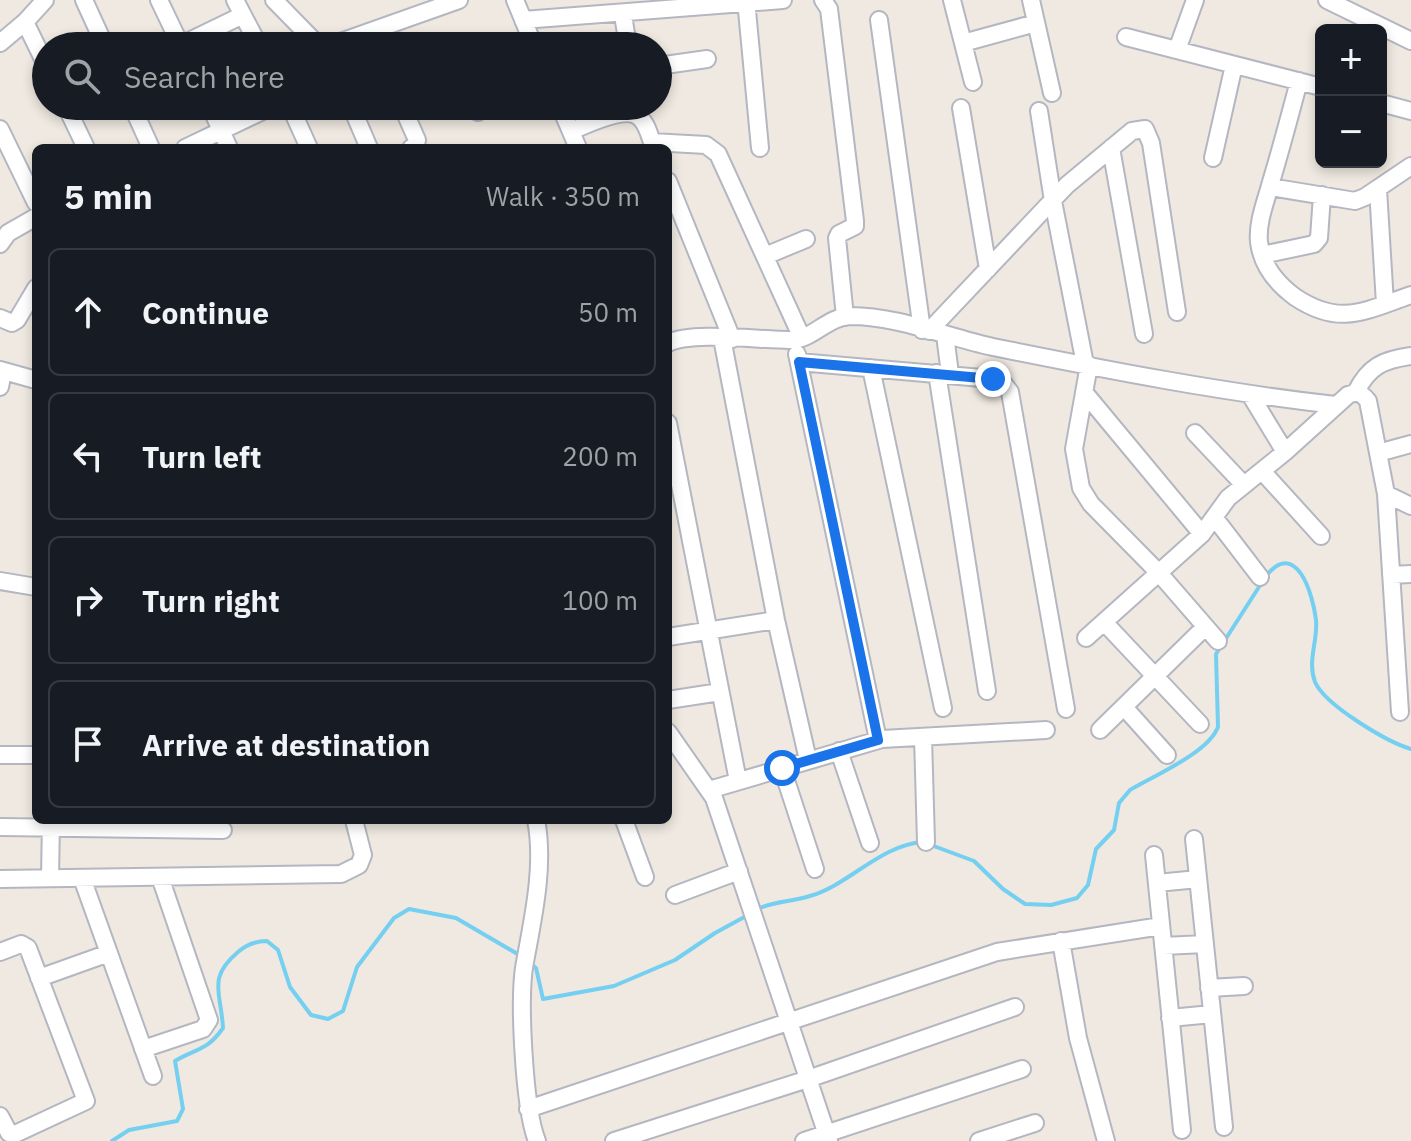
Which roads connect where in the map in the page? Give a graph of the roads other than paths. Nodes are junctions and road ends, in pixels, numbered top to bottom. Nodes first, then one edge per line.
1 (45, 0) edge
2 (84, 0) edge
3 (159, 0) edge
4 (274, 0) edge
5 (459, 0) edge
6 (515, 0) edge
7 (783, 0) edge
8 (823, 0) edge
9 (952, 0) edge
10 (1031, 0) edge
11 (1195, 0) edge
12 (1327, 0) edge
13 (746, 2) edge
14 (702, 4) edge
15 (661, 6) edge
16 (239, 8) edge
17 (623, 15) junction
18 (523, 20) junction
19 (879, 20) dead end
20 (25, 22) junction
21 (1036, 23) junction
22 (99, 32) edge
23 (174, 32) edge
24 (202, 32) edge
25 (252, 32) edge
26 (305, 32) edge
27 (369, 32) edge
28 (528, 32) edge
29 (626, 32) edge
30 (32, 36) edge
31 (1126, 37) dead end
32 (1411, 41) edge
33 (0, 43) edge
34 (963, 43) junction
35 (1177, 50) junction
36 (707, 59) dead end
37 (672, 64) edge
38 (1234, 65) junction
39 (1299, 81) junction
40 (973, 82) dead end
41 (1315, 85) edge
42 (1052, 93) dead end
43 (1387, 105) edge
44 (961, 108) dead end
45 (1039, 111) dead end
46 (1411, 111) edge
47 (73, 120) edge
48 (138, 120) edge
49 (216, 120) edge
50 (244, 120) edge
51 (296, 120) edge
52 (357, 120) edge
53 (408, 120) edge
54 (565, 120) edge
55 (608, 120) edge
56 (642, 120) edge
57 (0, 129) edge
58 (221, 131) junction
59 (571, 140) edge
60 (84, 144) edge
61 (149, 144) edge
62 (193, 144) edge
63 (227, 144) edge
64 (307, 144) edge
65 (367, 144) edge
66 (416, 144) edge
67 (653, 144) edge
68 (672, 145) edge
69 (760, 148) dead end
70 (1111, 148) junction
71 (1213, 158) dead end
72 (1411, 166) edge
73 (1270, 187) junction
74 (1378, 189) junction
75 (672, 192) edge
76 (32, 195) edge
77 (1322, 195) junction
78 (1053, 201) junction
79 (32, 219) edge
80 (806, 239) dead end
81 (0, 244) edge
82 (1262, 255) junction
83 (765, 256) junction
84 (988, 269) junction
85 (32, 295) edge
86 (1411, 295) edge
87 (1385, 304) junction
88 (1177, 312) dead end
89 (845, 317) junction
90 (0, 318) edge
91 (932, 332) junction
92 (1144, 334) dead end
93 (727, 338) junction
94 (798, 339) junction
95 (672, 341) edge
96 (1411, 356) edge
97 (799, 362) junction
98 (1087, 364) junction
99 (871, 368) junction
100 (943, 373) junction
101 (1, 376) edge
102 (32, 380) edge
103 (1084, 392) junction
104 (1356, 392) junction
105 (1251, 396) junction
106 (1335, 405) junction
107 (1195, 433) dead end
108 (1411, 444) edge
109 (1285, 452) junction
110 (1378, 453) junction
111 (672, 462) edge
112 (1262, 471) junction
113 (1244, 485) junction
114 (1386, 494) junction
115 (676, 505) edge
116 (1411, 506) edge
117 (1214, 517) junction
118 (1202, 534) junction
119 (1321, 536) dead end
120 (1159, 573) junction
121 (1411, 574) edge
122 (1391, 575) junction
123 (1260, 577) dead end
124 (0, 581) edge
125 (32, 586) edge
126 (776, 620) junction
127 (1104, 622) junction
128 (1205, 627) junction
129 (708, 631) junction
130 (672, 636) edge
131 (1086, 638) dead end
132 (1218, 641) dead end
133 (1403, 643) edge
134 (1155, 677) junction
135 (987, 691) dead end
136 (720, 692) junction
137 (672, 699) edge
138 (1124, 707) junction
139 (943, 708) dead end
140 (1066, 709) dead end
141 (1400, 712) dead end
142 (1200, 724) dead end
143 (1046, 730) dead end
144 (1100, 730) dead end
145 (923, 737) junction
146 (672, 738) edge
147 (878, 740) junction
148 (839, 751) junction
149 (0, 755) edge
150 (32, 755) edge
151 (1167, 755) dead end
152 (808, 760) junction
153 (782, 768) junction
154 (738, 781) junction
155 (709, 790) junction
156 (51, 824) edge
157 (355, 824) edge
158 (537, 824) edge
159 (625, 824) edge
160 (0, 827) edge
161 (223, 830) dead end
162 (1194, 839) dead end
163 (926, 842) dead end
164 (870, 843) dead end
165 (1154, 855) dead end
166 (815, 869) dead end
167 (739, 871) junction
168 (160, 877) junction
169 (645, 877) dead end
170 (50, 878) junction
171 (82, 878) junction
172 (0, 879) edge
173 (1198, 879) junction
174 (1157, 883) junction
175 (675, 895) dead end
176 (1161, 926) junction
177 (1061, 941) junction
178 (1205, 944) junction
179 (1163, 946) junction
180 (0, 952) edge
181 (109, 953) junction
182 (39, 978) junction
183 (1244, 986) dead end
184 (1209, 988) junction
185 (1015, 1007) dead end
186 (1212, 1014) junction
187 (1170, 1018) junction
188 (789, 1021) junction
189 (143, 1049) junction
190 (1022, 1069) dead end
191 (153, 1076) dead end
192 (808, 1079) junction
193 (528, 1109) junction
194 (0, 1116) edge
195 (1035, 1123) dead end
196 (1224, 1127) dead end
197 (1182, 1130) dead end
198 (828, 1137) edge
199 (537, 1141) edge
200 (614, 1141) edge
201 (804, 1141) edge
202 (979, 1141) edge
203 (1106, 1141) edge

1 - 20 street
2 - 22 street
3 - 23 street
4 - 26 street
5 - 27 street
6 - 18 street
7 - 13 street
8 - 89 street
9 - 34 street
10 - 21 street
11 - 35 street
12 - 32 street
13 - 14 street
13 - 69 street
14 - 15 street
15 - 17 street
16 - 24 street
16 - 25 street
17 - 18 street
17 - 29 street
18 - 28 street
19 - 91 street
20 - 30 street
20 - 33 street
21 - 34 street
21 - 42 street
31 - 35 street
34 - 40 street
35 - 38 street
36 - 37 street
38 - 39 street
38 - 71 street
39 - 41 street
39 - 73 street
43 - 46 street
44 - 84 street
45 - 78 street
47 - 60 street
48 - 61 street
49 - 58 street
50 - 58 street
51 - 64 street
52 - 65 street
53 - 66 street
54 - 59 street
55 - 59 street
56 - 67 street
57 - 76 street
58 - 62 street
58 - 63 street
68 - 83 street
70 - 78 street
70 - 88 street
70 - 92 street
72 - 74 street
73 - 77 street
73 - 82 street
74 - 77 street
74 - 87 street
75 - 93 street
77 - 82 street
78 - 84 street
78 - 98 street
79 - 81 street
80 - 83 street
82 - 87 street
83 - 94 street
84 - 91 street
85 - 90 street
86 - 87 street
89 - 91 street
89 - 94 street
91 - 98 street
91 - 100 street
93 - 94 street
93 - 95 street
93 - 126 street
94 - 97 street
96 - 104 street
97 - 99 street
97 - 147 street
98 - 103 street
98 - 105 street
99 - 100 street
99 - 139 street
100 - 135 street
100 - 140 street
101 - 102 street
103 - 118 street
103 - 120 street
104 - 106 street
104 - 110 street
105 - 106 street
105 - 109 street
106 - 109 street
107 - 113 street
108 - 110 street
109 - 112 street
110 - 114 street
111 - 115 street
112 - 113 street
112 - 119 street
113 - 117 street
114 - 116 street
114 - 122 street
115 - 129 street
117 - 118 street
117 - 123 street
118 - 120 street
120 - 127 street
120 - 128 street
121 - 122 street
122 - 133 street
124 - 125 street
126 - 129 street
126 - 152 street
127 - 131 street
127 - 134 street
128 - 132 street
128 - 134 street
129 - 130 street
129 - 136 street
133 - 141 street
134 - 138 street
134 - 142 street
136 - 137 street
136 - 154 street
138 - 144 street
138 - 151 street
143 - 145 street
145 - 147 street
145 - 163 street
146 - 155 street
147 - 148 street
148 - 152 street
148 - 164 street
149 - 150 street
152 - 153 street
153 - 154 street
153 - 166 street
154 - 155 street
155 - 167 street
156 - 160 street
156 - 161 street
156 - 170 street
157 - 168 street
158 - 193 street
159 - 169 street
162 - 173 street
165 - 174 street
167 - 175 street
167 - 188 street
168 - 171 street
168 - 189 street
170 - 171 street
170 - 172 street
171 - 181 street
173 - 174 street
173 - 178 street
174 - 176 street
176 - 177 street
176 - 179 street
177 - 188 street
177 - 203 street
178 - 179 street
178 - 184 street
179 - 187 street
180 - 182 street
181 - 182 street
181 - 189 street
182 - 194 street
183 - 184 street
184 - 186 street
185 - 192 street
186 - 187 street
186 - 196 street
187 - 197 street
188 - 192 street
188 - 193 street
189 - 191 street
190 - 198 street
192 - 198 street
192 - 200 street
193 - 199 street
195 - 202 street
198 - 201 street

